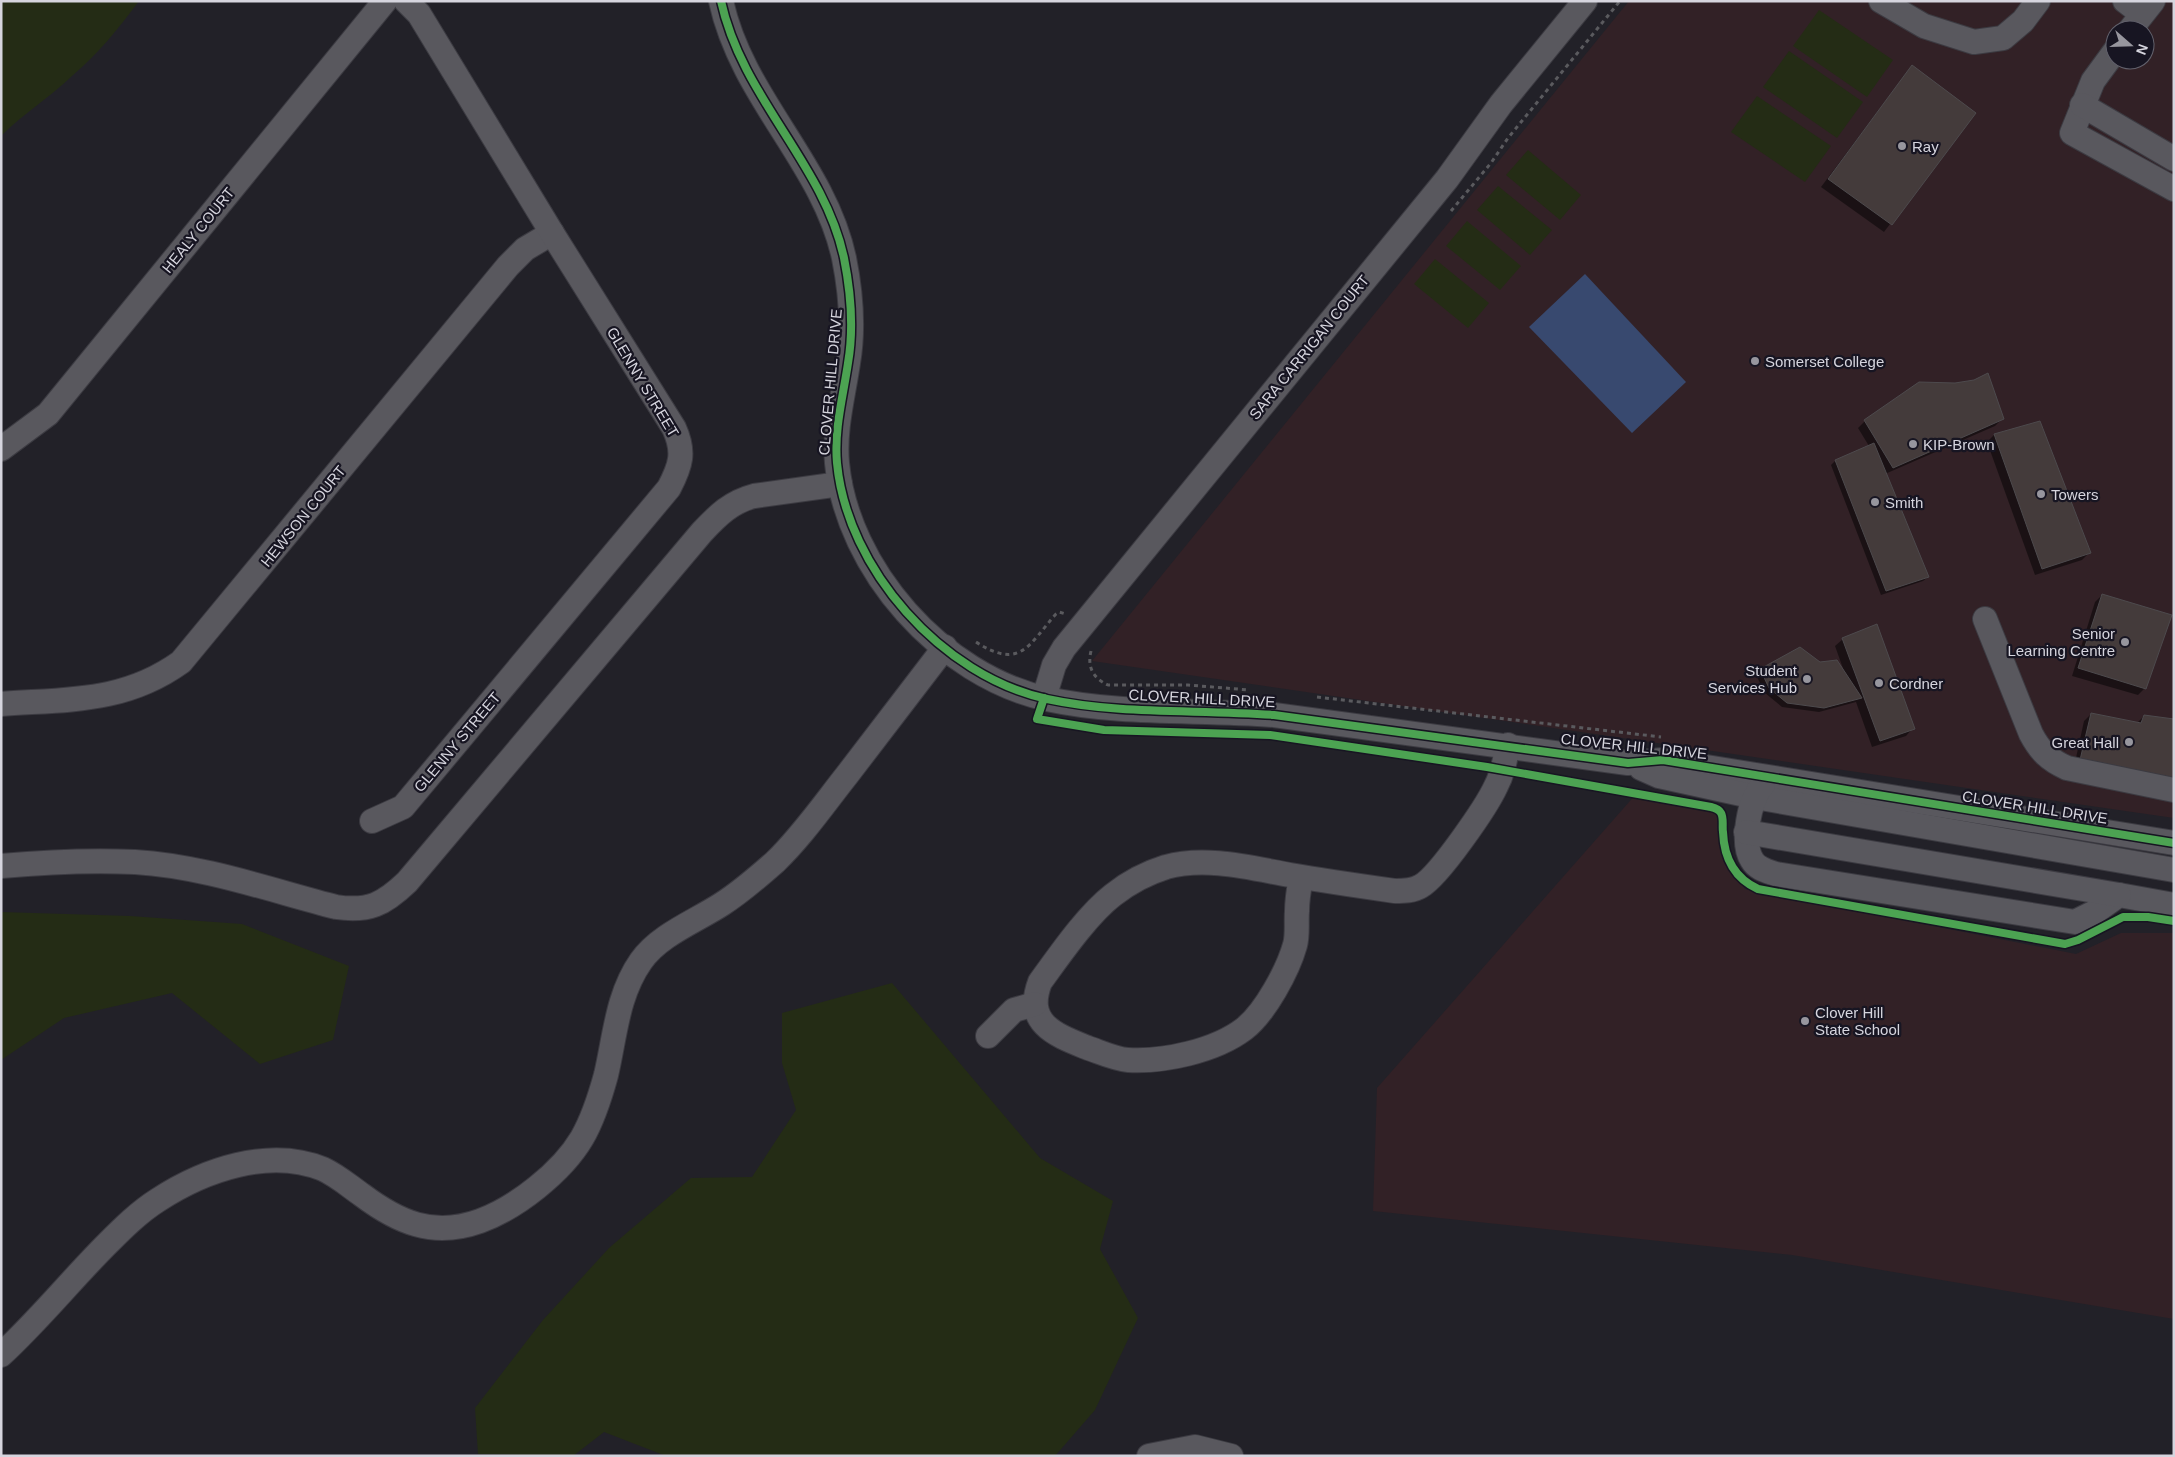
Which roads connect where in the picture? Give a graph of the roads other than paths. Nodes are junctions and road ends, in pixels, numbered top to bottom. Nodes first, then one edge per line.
1 (385, 1) edge
2 (406, 1) edge
3 (721, 1) edge
4 (1585, 1) edge
5 (1881, 1) edge
6 (2038, 1) edge
7 (2105, 65) edge
8 (2082, 105) junction
9 (2174, 160) edge
10 (2174, 189) edge
11 (552, 233) junction
12 (1, 449) edge
13 (840, 484) junction
14 (1985, 619) dead end
15 (945, 647) junction
16 (1044, 698) junction
17 (1, 704) edge
18 (1508, 745) junction
19 (1628, 763) junction
20 (1774, 777) junction
21 (2174, 790) edge
22 (1755, 797) junction
23 (372, 821) dead end
24 (1746, 832) junction
25 (2174, 844) edge
26 (1, 866) edge
27 (2174, 870) edge
28 (1300, 877) junction
29 (2119, 895) junction
30 (2174, 905) edge
31 (1035, 1004) junction
32 (988, 1036) dead end
33 (1, 1355) edge
34 (1149, 1456) edge
35 (1231, 1456) edge

1 - 12 street, HEALY COURT
2 - 11 street, GLENNY STREET
3 - 13 street, CLOVER HILL DRIVE
4 - 16 street, SARA CARRIGAN COURT
5 - 6 street
7 - 8 street
8 - 9 street
8 - 10 street
11 - 17 street, HEWSON COURT
11 - 23 street, GLENNY STREET
13 - 15 street, CLOVER HILL DRIVE
13 - 26 street
14 - 21 street
15 - 16 street, CLOVER HILL DRIVE
15 - 33 street
16 - 18 street, CLOVER HILL DRIVE
18 - 19 street, CLOVER HILL DRIVE
18 - 28 street
19 - 20 street, CLOVER HILL DRIVE
19 - 22 street, CLOVER HILL DRIVE
20 - 22 street
20 - 25 street, CLOVER HILL DRIVE
22 - 24 street
22 - 27 street, CLOVER HILL DRIVE
24 - 29 street
24 - 29 street
28 - 31 street
28 - 31 street
29 - 30 street
31 - 32 street
34 - 35 street

